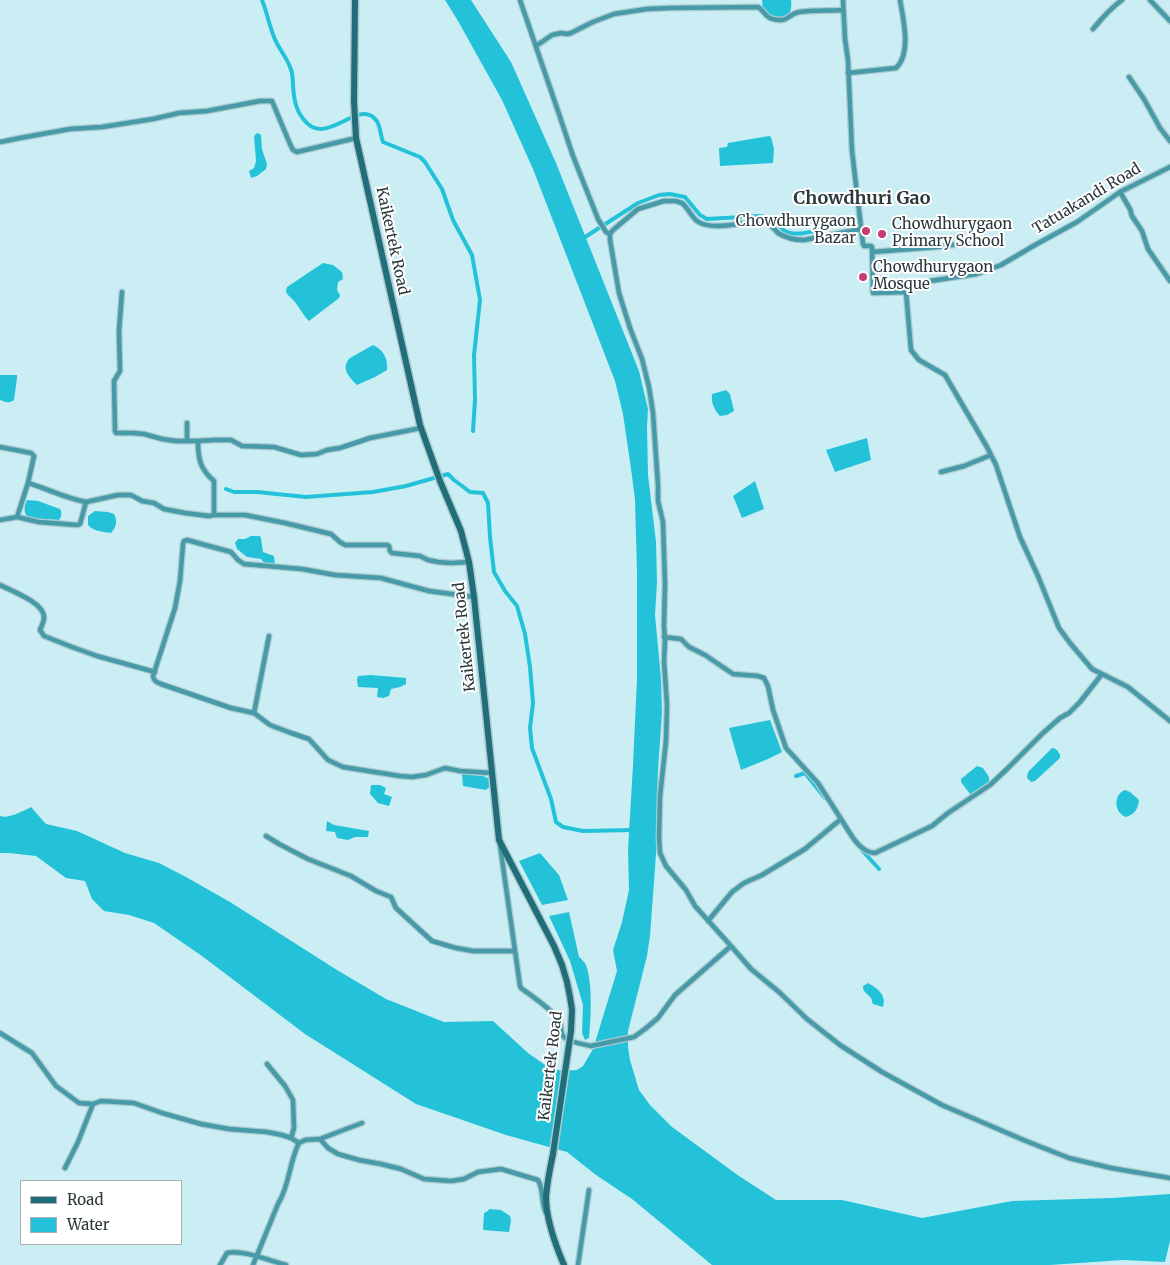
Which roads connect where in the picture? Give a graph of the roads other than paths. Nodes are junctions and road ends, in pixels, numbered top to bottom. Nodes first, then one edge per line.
1 (355, 0) edge
2 (520, 0) edge
3 (843, 0) edge
4 (900, 0) edge
5 (1122, 0) edge
6 (1150, 0) edge
7 (843, 10) junction
8 (1170, 21) edge
9 (1093, 29) dead end
10 (536, 46) junction
11 (848, 73) junction
12 (1129, 77) dead end
13 (356, 134) junction
14 (0, 142) edge
15 (1170, 142) edge
16 (1170, 167) edge
17 (1120, 192) junction
18 (861, 229) junction
19 (608, 233) junction
20 (967, 243) dead end
21 (872, 252) junction
22 (1170, 281) edge
23 (122, 292) dead end
24 (906, 292) junction
25 (187, 423) dead end
26 (421, 428) junction
27 (187, 441) junction
28 (198, 441) junction
29 (0, 447) edge
30 (991, 455) junction
31 (941, 472) dead end
32 (28, 483) junction
33 (86, 502) junction
34 (214, 515) junction
35 (17, 517) junction
36 (0, 520) edge
37 (469, 562) junction
38 (0, 585) edge
39 (474, 597) junction
40 (270, 636) dead end
41 (664, 637) junction
42 (155, 672) junction
43 (1102, 674) junction
44 (254, 713) junction
45 (1170, 721) edge
46 (492, 773) junction
47 (839, 821) junction
48 (266, 836) dead end
49 (499, 840) junction
50 (708, 921) junction
51 (731, 946) junction
52 (515, 951) junction
53 (0, 1033) edge
54 (267, 1064) dead end
55 (93, 1104) junction
56 (362, 1123) dead end
57 (291, 1138) junction
58 (320, 1139) junction
59 (299, 1143) junction
60 (65, 1168) dead end
61 (1170, 1178) edge
62 (589, 1190) dead end
63 (548, 1215) junction
64 (257, 1256) junction
65 (220, 1265) edge
66 (253, 1265) edge
67 (286, 1265) edge
68 (564, 1265) edge
69 (578, 1265) edge

1 - 13 main road, Kaikertek Road
2 - 10 street
3 - 7 street
4 - 11 street
5 - 9 street
6 - 8 street
7 - 10 street
7 - 11 street
10 - 19 street
11 - 18 street
12 - 15 street
13 - 14 street
13 - 26 main road, Kaikertek Road
16 - 17 street, Tatuakandi Road
17 - 22 street
17 - 24 street, Tatuakandi Road
18 - 19 street
18 - 21 street
19 - 41 street
20 - 21 street
21 - 24 street
23 - 27 street
24 - 30 street
25 - 27 street
26 - 28 street
26 - 37 main road, Kaikertek Road
27 - 28 street
28 - 34 street
29 - 32 street
30 - 31 street
30 - 43 street
32 - 33 street
32 - 35 street
33 - 34 street
33 - 35 street
34 - 37 street
35 - 36 street
37 - 39 main road, Kaikertek Road
38 - 42 street
39 - 42 street
39 - 46 main road, Kaikertek Road
40 - 44 street
41 - 47 street
41 - 50 street
42 - 44 street
43 - 45 street
43 - 47 street
44 - 46 street
46 - 49 main road, Kaikertek Road
47 - 50 street
48 - 52 street
49 - 52 street
49 - 63 main road, Kaikertek Road, bridge
50 - 51 street
51 - 52 street
51 - 61 street
53 - 55 street
54 - 57 street
55 - 57 street
55 - 60 street
56 - 58 street
57 - 59 street
58 - 59 street
58 - 63 street
59 - 64 street
62 - 69 street
63 - 68 main road, Kaikertek Road
64 - 65 street
64 - 66 street
64 - 67 street

